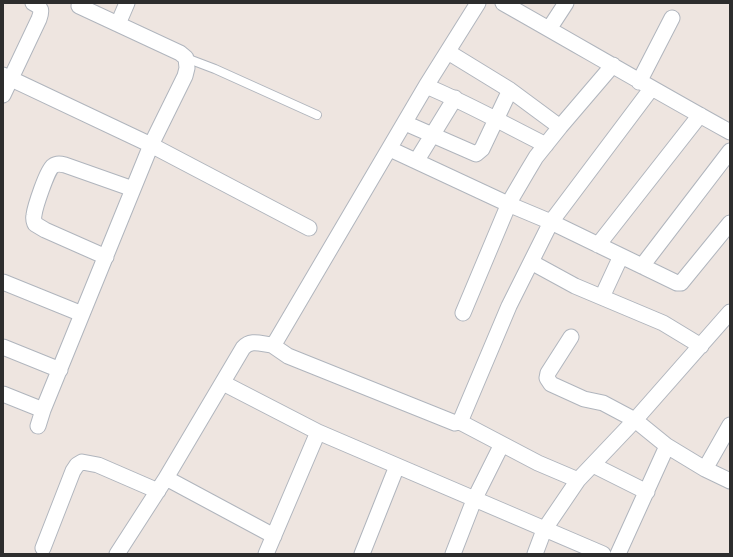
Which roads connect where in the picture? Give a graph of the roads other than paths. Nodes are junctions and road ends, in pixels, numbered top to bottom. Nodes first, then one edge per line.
1 (33, 3) edge
2 (127, 3) edge
3 (478, 3) edge
4 (503, 3) edge
5 (566, 3) edge
6 (79, 6) dead end
7 (672, 18) dead end
8 (118, 24) junction
9 (549, 29) junction
10 (448, 52) junction
11 (186, 58) junction
12 (613, 65) junction
13 (7, 76) edge
14 (645, 85) junction
15 (426, 86) junction
16 (510, 90) junction
17 (3, 95) edge
18 (456, 98) junction
19 (317, 115) dead end
20 (700, 115) junction
21 (496, 120) junction
22 (405, 123) junction
23 (560, 127) junction
24 (729, 130) edge
25 (432, 135) junction
26 (546, 144) junction
27 (151, 145) junction
28 (390, 148) junction
29 (730, 151) edge
30 (417, 160) junction
31 (133, 189) junction
32 (508, 204) junction
33 (551, 222) junction
34 (730, 223) edge
35 (309, 228) dead end
36 (598, 245) junction
37 (621, 256) junction
38 (106, 257) junction
39 (531, 262) junction
40 (642, 266) junction
41 (3, 282) edge
42 (602, 297) junction
43 (730, 312) edge
44 (463, 313) dead end
45 (82, 314) junction
46 (571, 337) dead end
47 (272, 345) junction
48 (701, 346) junction
49 (3, 347) edge
50 (60, 370) junction
51 (223, 383) junction
52 (3, 394) edge
53 (43, 410) junction
54 (635, 420) junction
55 (460, 422) junction
56 (730, 425) edge
57 (38, 426) dead end
58 (318, 432) junction
59 (502, 444) junction
60 (667, 446) junction
61 (593, 465) junction
62 (397, 466) junction
63 (705, 468) junction
64 (578, 480) junction
65 (730, 481) edge
66 (162, 485) junction
67 (647, 492) junction
68 (474, 500) junction
69 (544, 530) junction
70 (274, 536) junction
71 (43, 548) dead end
72 (118, 554) edge
73 (266, 554) edge
74 (362, 554) edge
75 (453, 554) edge
76 (535, 554) edge
77 (603, 554) edge
78 (618, 554) edge

1 - 13 street
2 - 8 street
3 - 10 street
4 - 9 street
5 - 9 street
6 - 8 street
7 - 14 street
8 - 11 street
9 - 12 street
10 - 15 street
10 - 16 street
11 - 19 lane
11 - 27 street
12 - 14 street
12 - 23 street
13 - 17 street
13 - 27 street
14 - 20 street
14 - 33 street
15 - 18 street
15 - 22 street
16 - 21 street
16 - 23 street
18 - 21 street
18 - 25 street
20 - 24 street
20 - 36 street
21 - 25 street
21 - 26 street
22 - 25 street
22 - 28 street
23 - 26 street
25 - 30 street
26 - 32 street
27 - 31 street
27 - 35 street
28 - 30 street
28 - 47 street
29 - 40 street
30 - 32 street
31 - 38 street
31 - 38 street
32 - 33 street
32 - 44 street
33 - 36 street
33 - 39 street
34 - 40 street
36 - 37 street
37 - 40 street
37 - 42 street
38 - 45 street
39 - 42 street
39 - 55 street
41 - 45 street
42 - 48 street
43 - 48 street
45 - 50 street
46 - 54 street
47 - 51 street
47 - 55 street
48 - 54 street
49 - 50 street
50 - 53 street
51 - 58 street
51 - 66 street
52 - 53 street
53 - 57 street
54 - 60 street
54 - 61 street
55 - 59 street
56 - 63 street
58 - 62 street
58 - 70 street
59 - 64 street
59 - 68 street
60 - 63 street
60 - 67 street
61 - 64 street
61 - 67 street
62 - 68 street
62 - 74 street
63 - 65 street
64 - 69 street
66 - 70 street
66 - 71 street
66 - 72 street
67 - 78 street
68 - 69 street
68 - 75 street
69 - 76 street
69 - 77 street
70 - 73 street

